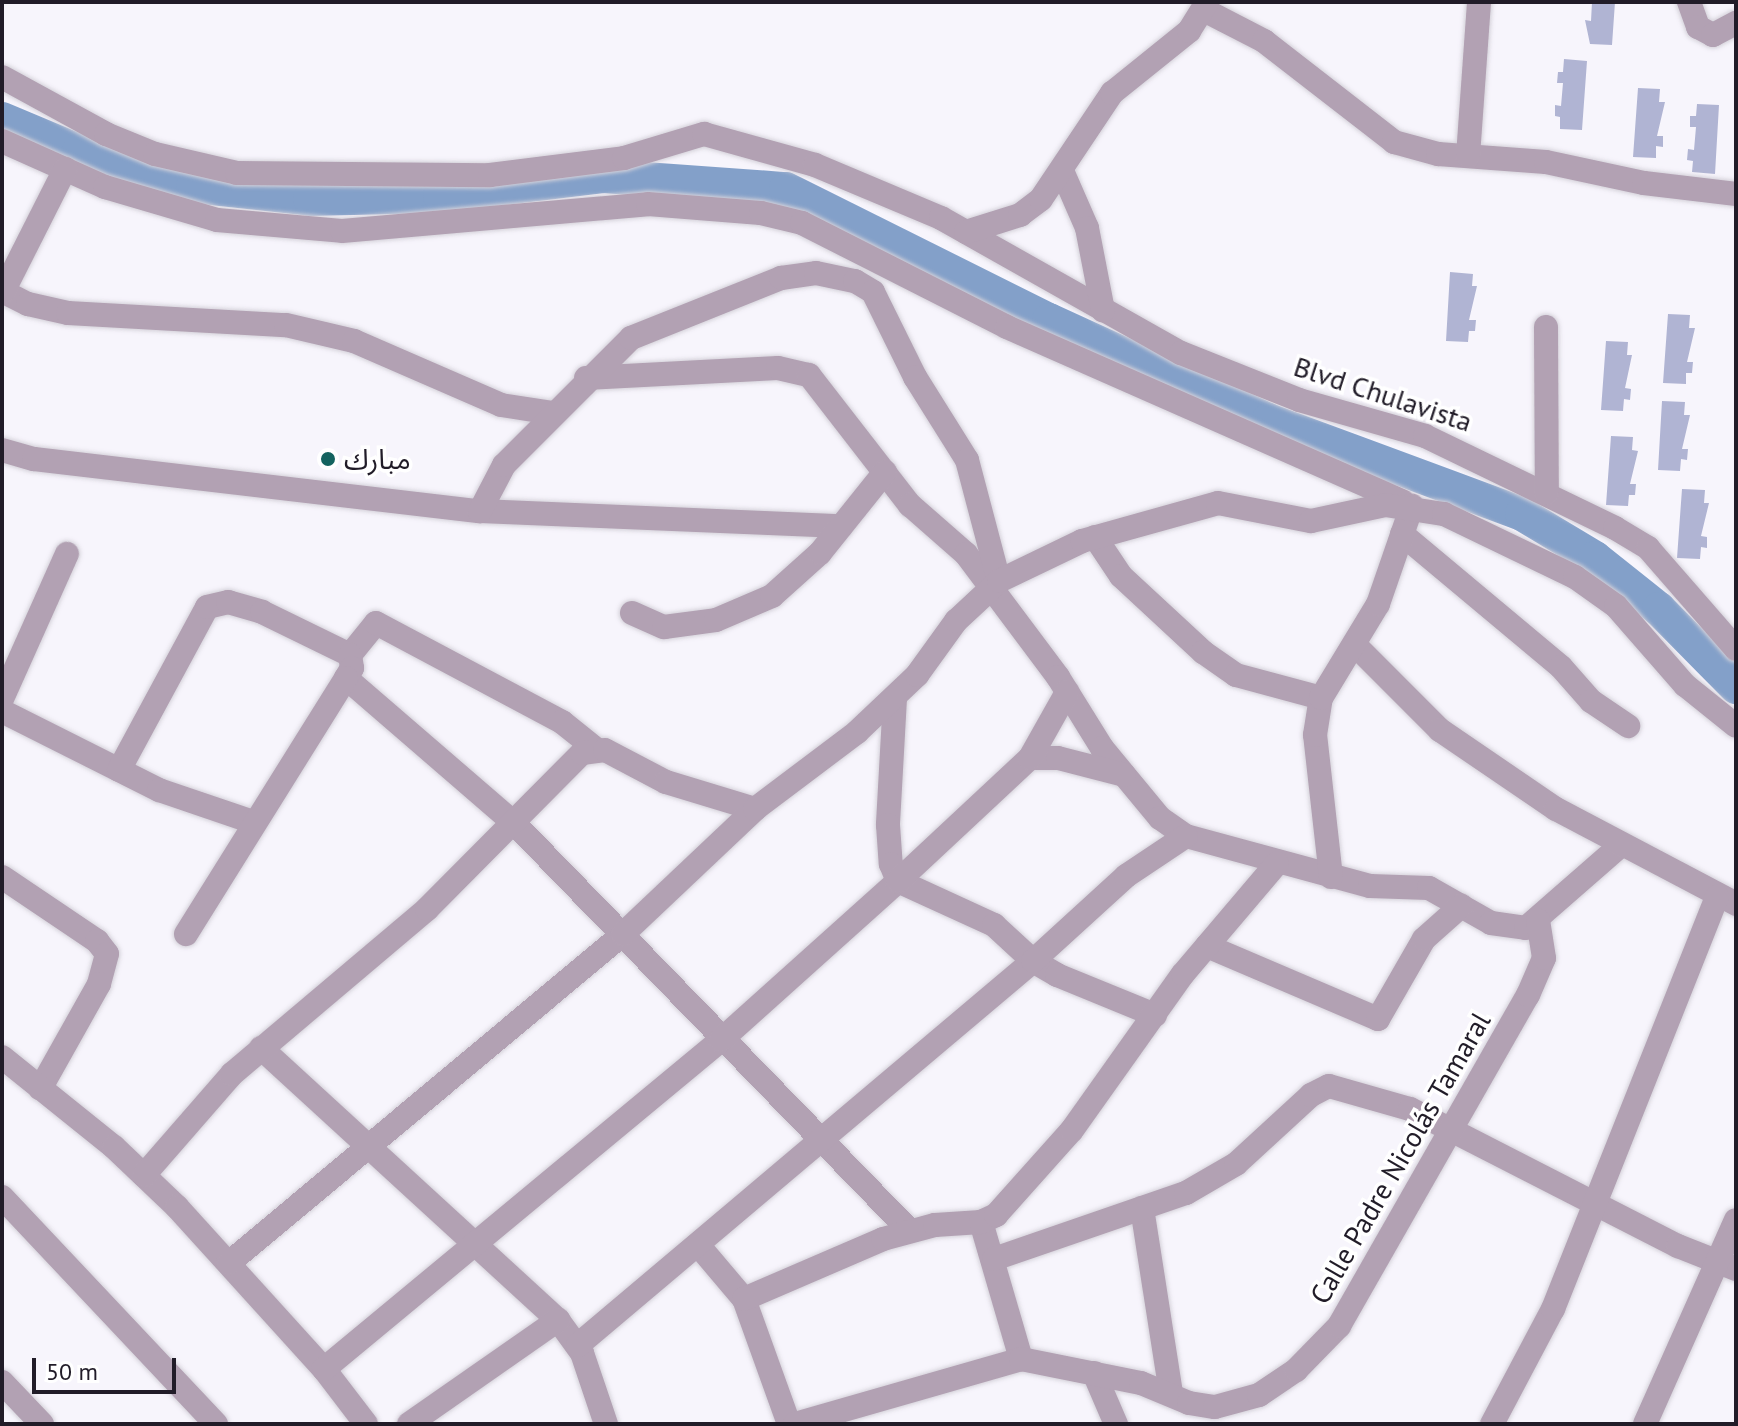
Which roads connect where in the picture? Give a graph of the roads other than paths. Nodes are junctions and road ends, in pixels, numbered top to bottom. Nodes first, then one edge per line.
1 (1479, 2) edge
2 (1689, 2) edge
3 (1205, 6) edge
4 (1736, 23) edge
5 (2, 77) edge
6 (2, 141) edge
7 (1468, 156) junction
8 (65, 169) junction
9 (1063, 173) junction
10 (1736, 194) edge
11 (966, 232) junction
12 (2, 291) edge
13 (1103, 310) junction
14 (1546, 327) dead end
15 (586, 378) junction
16 (553, 413) junction
17 (2, 450) edge
18 (885, 472) junction
19 (1547, 493) junction
20 (1412, 506) junction
21 (480, 511) junction
22 (841, 526) junction
23 (1402, 534) junction
24 (1095, 537) junction
25 (67, 554) dead end
26 (994, 586) junction
27 (632, 613) dead end
28 (1356, 646) junction
29 (1736, 649) edge
30 (348, 667) junction
31 (1067, 692) junction
32 (895, 698) junction
33 (1321, 698) junction
34 (2, 699) edge
35 (2, 711) edge
36 (1628, 726) dead end
37 (1736, 726) edge
38 (596, 749) junction
39 (1030, 758) junction
40 (119, 770) junction
41 (1124, 775) junction
42 (755, 809) junction
43 (253, 822) junction
44 (514, 823) junction
45 (1186, 836) junction
46 (1620, 846) junction
47 (1277, 863) junction
48 (2, 877) edge
49 (1331, 877) junction
50 (898, 881) junction
51 (1726, 900) edge
52 (1461, 906) junction
53 (1538, 920) junction
54 (186, 934) dead end
55 (623, 934) junction
56 (1207, 946) junction
57 (1033, 961) junction
58 (1155, 1015) junction
59 (721, 1040) junction
60 (261, 1048) junction
61 (2, 1057) edge
62 (40, 1089) junction
63 (1451, 1129) junction
64 (817, 1139) junction
65 (370, 1144) junction
66 (144, 1175) junction
67 (2, 1197) edge
68 (1596, 1205) junction
69 (1142, 1208) junction
70 (1736, 1220) edge
71 (981, 1222) junction
72 (909, 1230) junction
73 (476, 1241) junction
74 (699, 1246) junction
75 (994, 1259) junction
76 (229, 1263) junction
77 (1726, 1264) edge
78 (744, 1299) junction
79 (558, 1320) junction
80 (578, 1345) junction
81 (1021, 1359) junction
82 (324, 1369) junction
83 (1094, 1373) junction
84 (2, 1382) edge
85 (1171, 1393) junction
86 (42, 1424) edge
87 (216, 1424) edge
88 (366, 1424) edge
89 (409, 1424) edge
90 (606, 1424) edge
91 (792, 1424) edge
92 (1116, 1424) edge
93 (1492, 1424) edge
94 (1645, 1424) edge

1 - 7 street
2 - 4 street
3 - 7 street
3 - 9 street
5 - 11 street, Blvd Chulavista
6 - 8 street
7 - 10 street
8 - 12 street
8 - 20 street
9 - 11 street
9 - 13 street
11 - 13 street, Blvd Chulavista
12 - 16 street
13 - 19 street, Blvd Chulavista
14 - 19 street
15 - 16 street
15 - 18 street
15 - 26 street
16 - 21 street
17 - 21 street
18 - 22 street
18 - 26 street
19 - 29 street, Blvd Chulavista
20 - 23 street
20 - 24 street
20 - 37 street
21 - 22 street
22 - 27 street
23 - 28 street
23 - 36 street
24 - 26 street
24 - 33 street
25 - 34 street
26 - 31 street
26 - 32 street
28 - 33 street
28 - 46 street
30 - 38 street
30 - 40 street
30 - 43 street
30 - 44 street
31 - 39 street
31 - 41 street
32 - 42 street
32 - 50 street
33 - 49 street
35 - 40 street
38 - 42 street
38 - 44 street
39 - 41 street
39 - 50 street
40 - 43 street
41 - 45 street
42 - 55 street
43 - 54 street
44 - 55 street
44 - 60 street
45 - 47 street
45 - 57 street
46 - 51 street
46 - 53 street
47 - 49 street
47 - 56 street
48 - 62 street
49 - 52 street
50 - 57 street
50 - 59 street
51 - 68 street
52 - 53 street
52 - 56 street
53 - 63 street, Calle Padre Nicolás Tamaral
55 - 59 street
55 - 65 street
56 - 58 street
57 - 58 street
57 - 64 street
58 - 71 street
59 - 64 street
59 - 73 street
60 - 65 street
60 - 66 street
61 - 62 street
62 - 66 street
63 - 68 street
63 - 69 street
63 - 85 street, Calle Padre Nicolás Tamaral
64 - 72 street
64 - 74 street
65 - 73 street
65 - 76 street
66 - 76 street
67 - 87 street
68 - 77 street
68 - 93 street
69 - 75 street
69 - 85 street
70 - 77 street
71 - 72 street
71 - 75 street
72 - 78 street
73 - 79 street
73 - 82 street
74 - 78 street
74 - 80 street
75 - 81 street
76 - 82 street
77 - 94 street
78 - 91 street
79 - 80 street
79 - 89 street
80 - 90 street
81 - 83 street, Calle Padre Nicolás Tamaral
81 - 91 street, Calle Padre Nicolás Tamaral
82 - 88 street
83 - 85 street, Calle Padre Nicolás Tamaral
83 - 92 street
84 - 86 street

